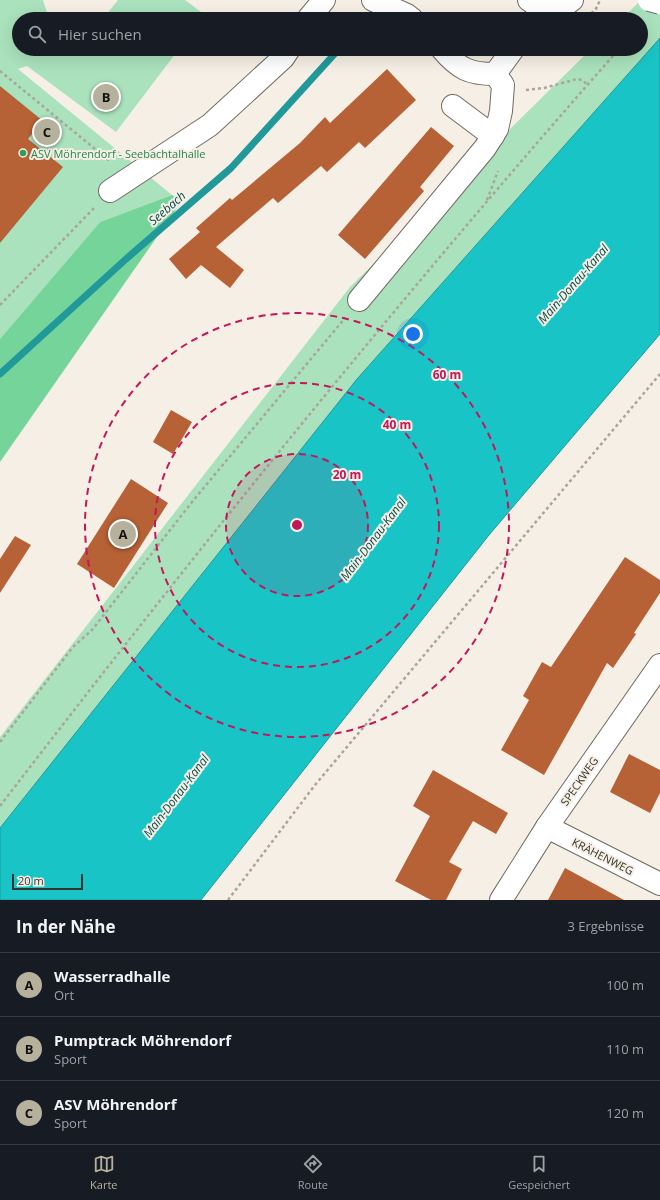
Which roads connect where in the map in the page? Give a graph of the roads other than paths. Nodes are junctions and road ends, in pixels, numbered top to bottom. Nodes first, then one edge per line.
1 (324, 0) edge
2 (373, 0) edge
3 (572, 0) edge
4 (649, 0) edge
5 (660, 3) edge
6 (530, 8) edge
7 (314, 12) edge
8 (400, 12) edge
9 (284, 56) edge
10 (448, 56) edge
11 (510, 56) edge
12 (499, 79) junction
13 (453, 106) dead end
14 (493, 136) junction
15 (110, 191) road end
16 (360, 300) road end
17 (660, 665) edge
18 (547, 827) junction
19 (660, 884) edge
20 (501, 900) edge

1 - 7 street
2 - 8 street
3 - 6 street
4 - 5 street, bridge
9 - 15 street
10 - 12 street
11 - 12 street
12 - 14 street
13 - 14 street
14 - 16 street
17 - 18 street, SPECKWEG
18 - 19 street, KRÄHENWEG
18 - 20 street, SPECKWEG

